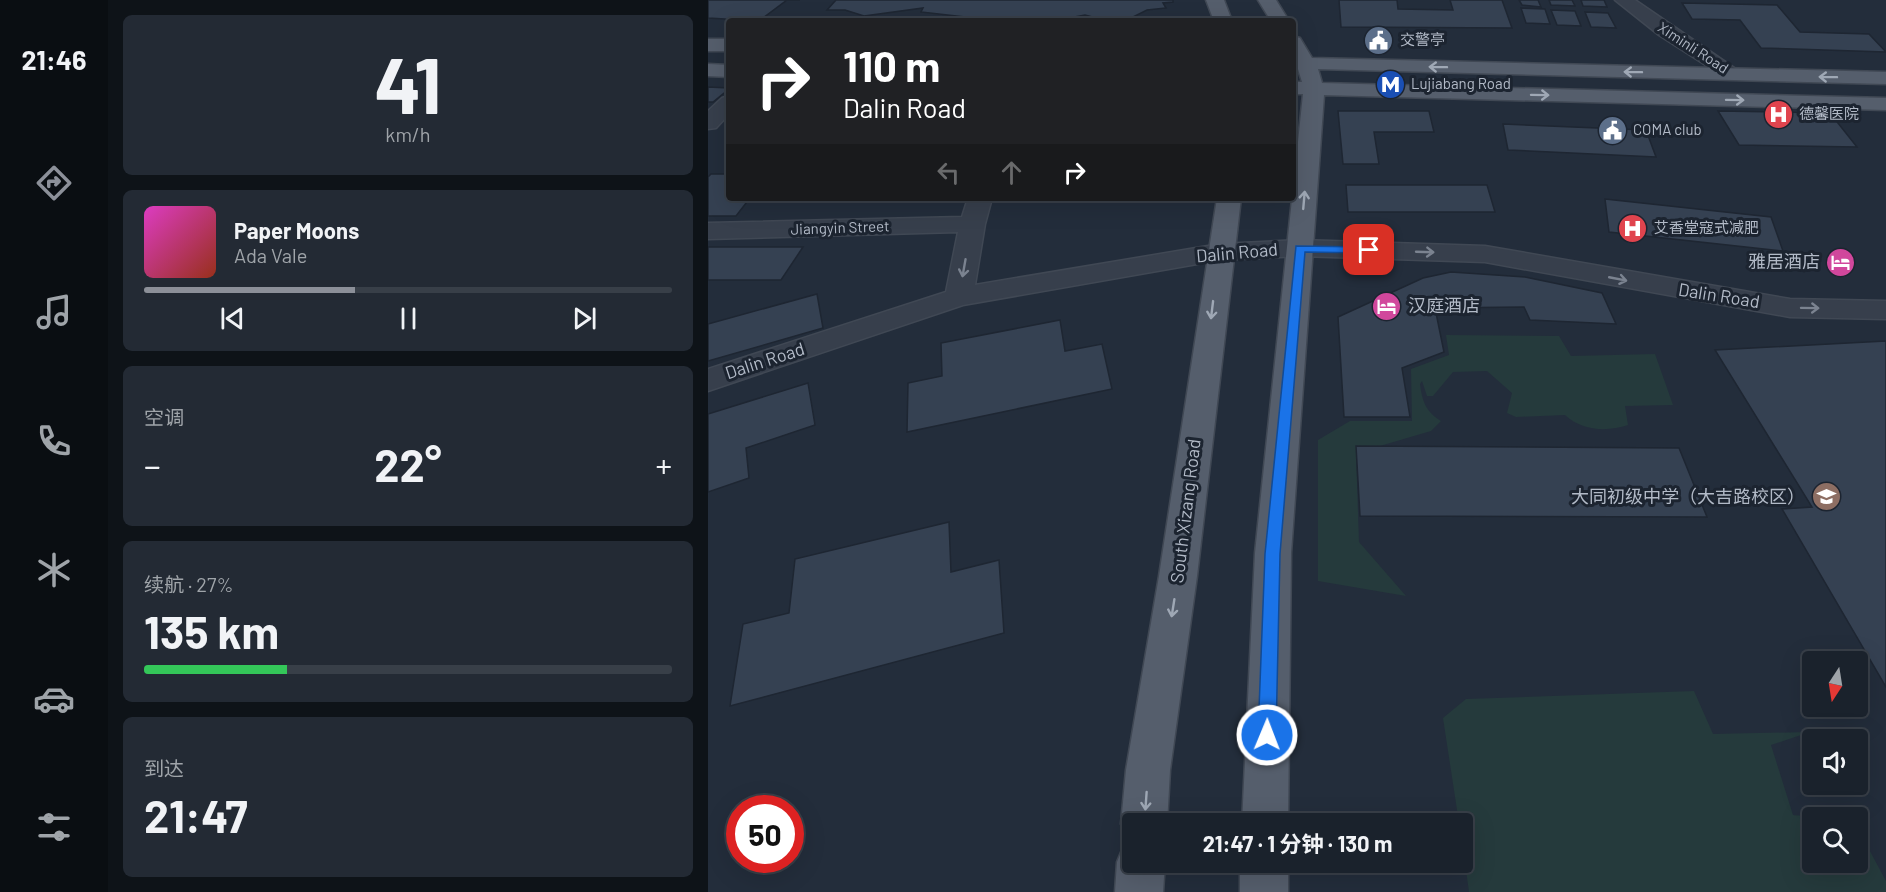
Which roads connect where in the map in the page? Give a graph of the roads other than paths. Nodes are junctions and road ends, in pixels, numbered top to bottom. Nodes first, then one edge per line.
1 (1215, 0) edge
2 (1268, 0) edge
3 (1624, 0) edge
4 (1222, 18) edge
5 (1278, 18) edge
6 (708, 45) edge
7 (726, 45) edge
8 (1296, 53) edge
9 (708, 70) edge
10 (726, 71) edge
11 (1733, 74) junction
12 (1302, 76) edge
13 (1886, 78) edge
14 (1886, 104) edge
15 (726, 105) edge
16 (708, 123) edge
17 (979, 201) edge
18 (1228, 201) edge
19 (972, 224) junction
20 (708, 231) edge
21 (1300, 248) junction
22 (1220, 252) junction
23 (958, 297) junction
24 (1886, 310) edge
25 (708, 380) edge
26 (1145, 813) edge
27 (1265, 813) edge
28 (1140, 873) edge
29 (1264, 873) edge
30 (1139, 892) edge
31 (1264, 892) edge

1 - 4 main road
2 - 5 main road
3 - 11 street, Ximinli Road
6 - 7 main road
8 - 12 main road
9 - 10 main road
11 -> 12 main road
13 -> 11 main road
12 -> 14 main road
21 -> 12 main road
15 - 16 street
17 - 19 street
18 - 22 main road, South Xizang Road
19 - 20 street, Jiangyin Street
19 -> 23 street
21 - 22 street, Dalin Road
21 -> 24 street, Dalin Road
21 - 27 main road
22 - 23 street, Dalin Road
22 -> 26 main road, South Xizang Road
23 - 25 street, Dalin Road
28 - 30 main road
29 - 31 main road

